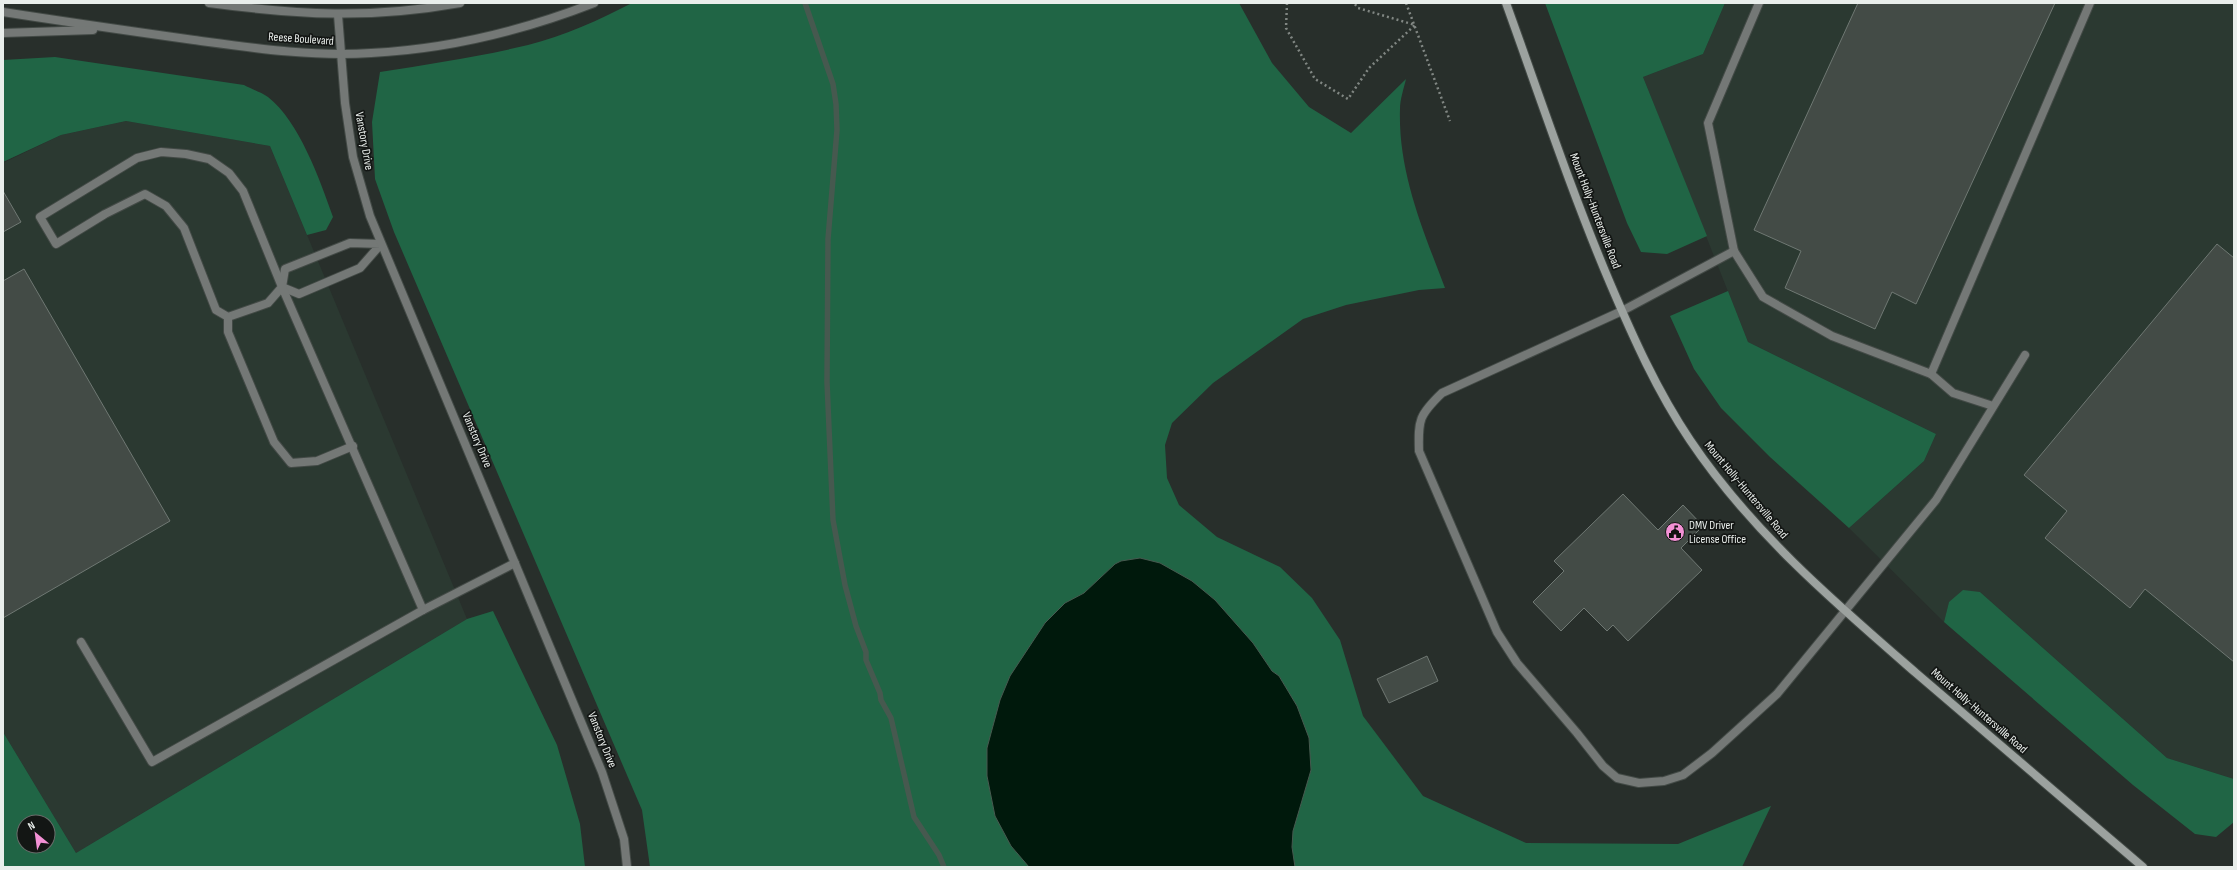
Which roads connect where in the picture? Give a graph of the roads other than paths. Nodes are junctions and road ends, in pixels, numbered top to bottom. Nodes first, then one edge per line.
1 (209, 3) edge
2 (460, 3) edge
3 (594, 3) edge
4 (1506, 3) edge
5 (1759, 3) edge
6 (2090, 3) edge
7 (3, 12) edge
8 (338, 15) junction
9 (114, 29) junction
10 (3, 33) edge
11 (341, 54) junction
12 (381, 244) junction
13 (1734, 251) junction
14 (282, 287) junction
15 (1622, 311) junction
16 (228, 317) junction
17 (2025, 355) dead end
18 (1931, 374) junction
19 (1992, 406) junction
20 (352, 446) junction
21 (515, 563) junction
22 (423, 610) junction
23 (1846, 612) junction
24 (81, 642) dead end
25 (627, 867) edge
26 (2143, 867) edge

1 - 8 street
2 - 8 street
3 - 11 street, Reese Boulevard
4 - 15 main road, Mount Holly-Huntersville Road
5 - 13 street
6 - 18 street
7 - 9 street, Reese Boulevard
8 - 11 street, Vanstory Drive
9 - 10 street
9 - 11 street, Reese Boulevard
11 - 12 street, Vanstory Drive
12 - 14 street
12 - 14 street
12 - 21 street, Vanstory Drive
13 - 15 street
13 - 18 street
14 - 16 street
14 - 16 street
14 - 20 street
15 - 23 main road, Mount Holly-Huntersville Road
15 - 23 street
16 - 20 street
17 - 19 street
18 - 19 street
19 - 23 street
20 - 22 street
21 - 22 street
21 - 25 street, Vanstory Drive
22 - 24 street
23 - 26 main road, Mount Holly-Huntersville Road

